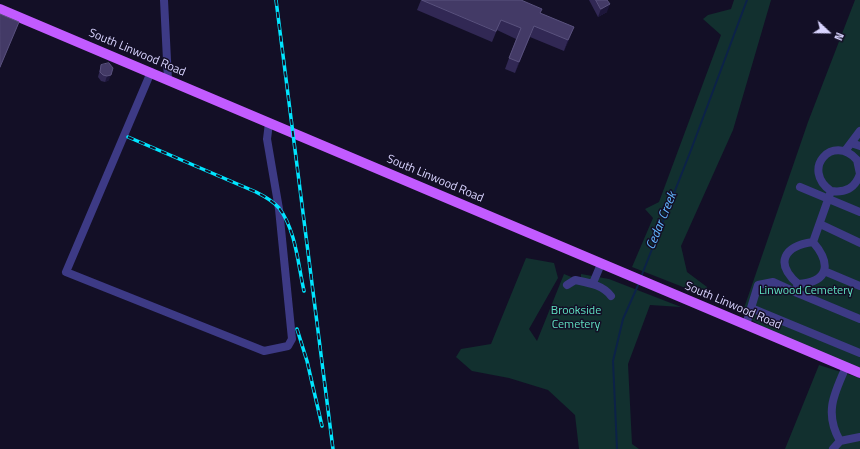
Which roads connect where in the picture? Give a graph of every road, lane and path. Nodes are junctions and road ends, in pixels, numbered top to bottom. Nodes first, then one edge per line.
1 (164, 0) edge
2 (0, 10) edge
3 (151, 72) junction
4 (168, 80) junction
5 (269, 123) junction
6 (860, 131) edge
7 (851, 143) junction
8 (860, 146) edge
9 (845, 151) junction
10 (859, 178) edge
11 (800, 187) dead end
12 (830, 195) junction
13 (860, 212) edge
14 (820, 224) junction
15 (813, 242) junction
16 (860, 243) edge
17 (601, 264) junction
18 (824, 271) junction
19 (593, 283) junction
20 (567, 284) dead end
21 (860, 286) edge
22 (797, 288) junction
23 (611, 296) dead end
24 (751, 308) junction
25 (860, 319) edge
26 (746, 325) junction
27 (860, 353) edge
28 (846, 367) junction
29 (860, 372) edge
30 (860, 437) edge
31 (840, 441) junction
32 (833, 449) edge

1 - 4 lane
2 - 3 main road, South Linwood Road
3 - 4 main road, South Linwood Road
3 - 5 lane
4 - 5 main road, South Linwood Road
5 - 17 main road, South Linwood Road
6 - 7 lane
7 - 8 lane
7 - 9 lane
9 - 10 lane
9 - 12 lane
10 - 12 lane
11 - 12 lane
12 - 13 lane
12 - 14 lane
14 - 15 lane
14 - 16 lane
15 - 18 lane
15 - 22 lane
17 - 19 lane
17 - 26 main road, South Linwood Road
18 - 21 lane
18 - 22 lane
19 - 20 lane
19 - 23 lane
22 - 24 lane
22 - 25 lane
24 - 26 lane
24 - 27 lane
26 - 28 main road, South Linwood Road
28 - 29 main road, South Linwood Road
28 - 31 lane
30 - 31 lane
31 - 32 lane

